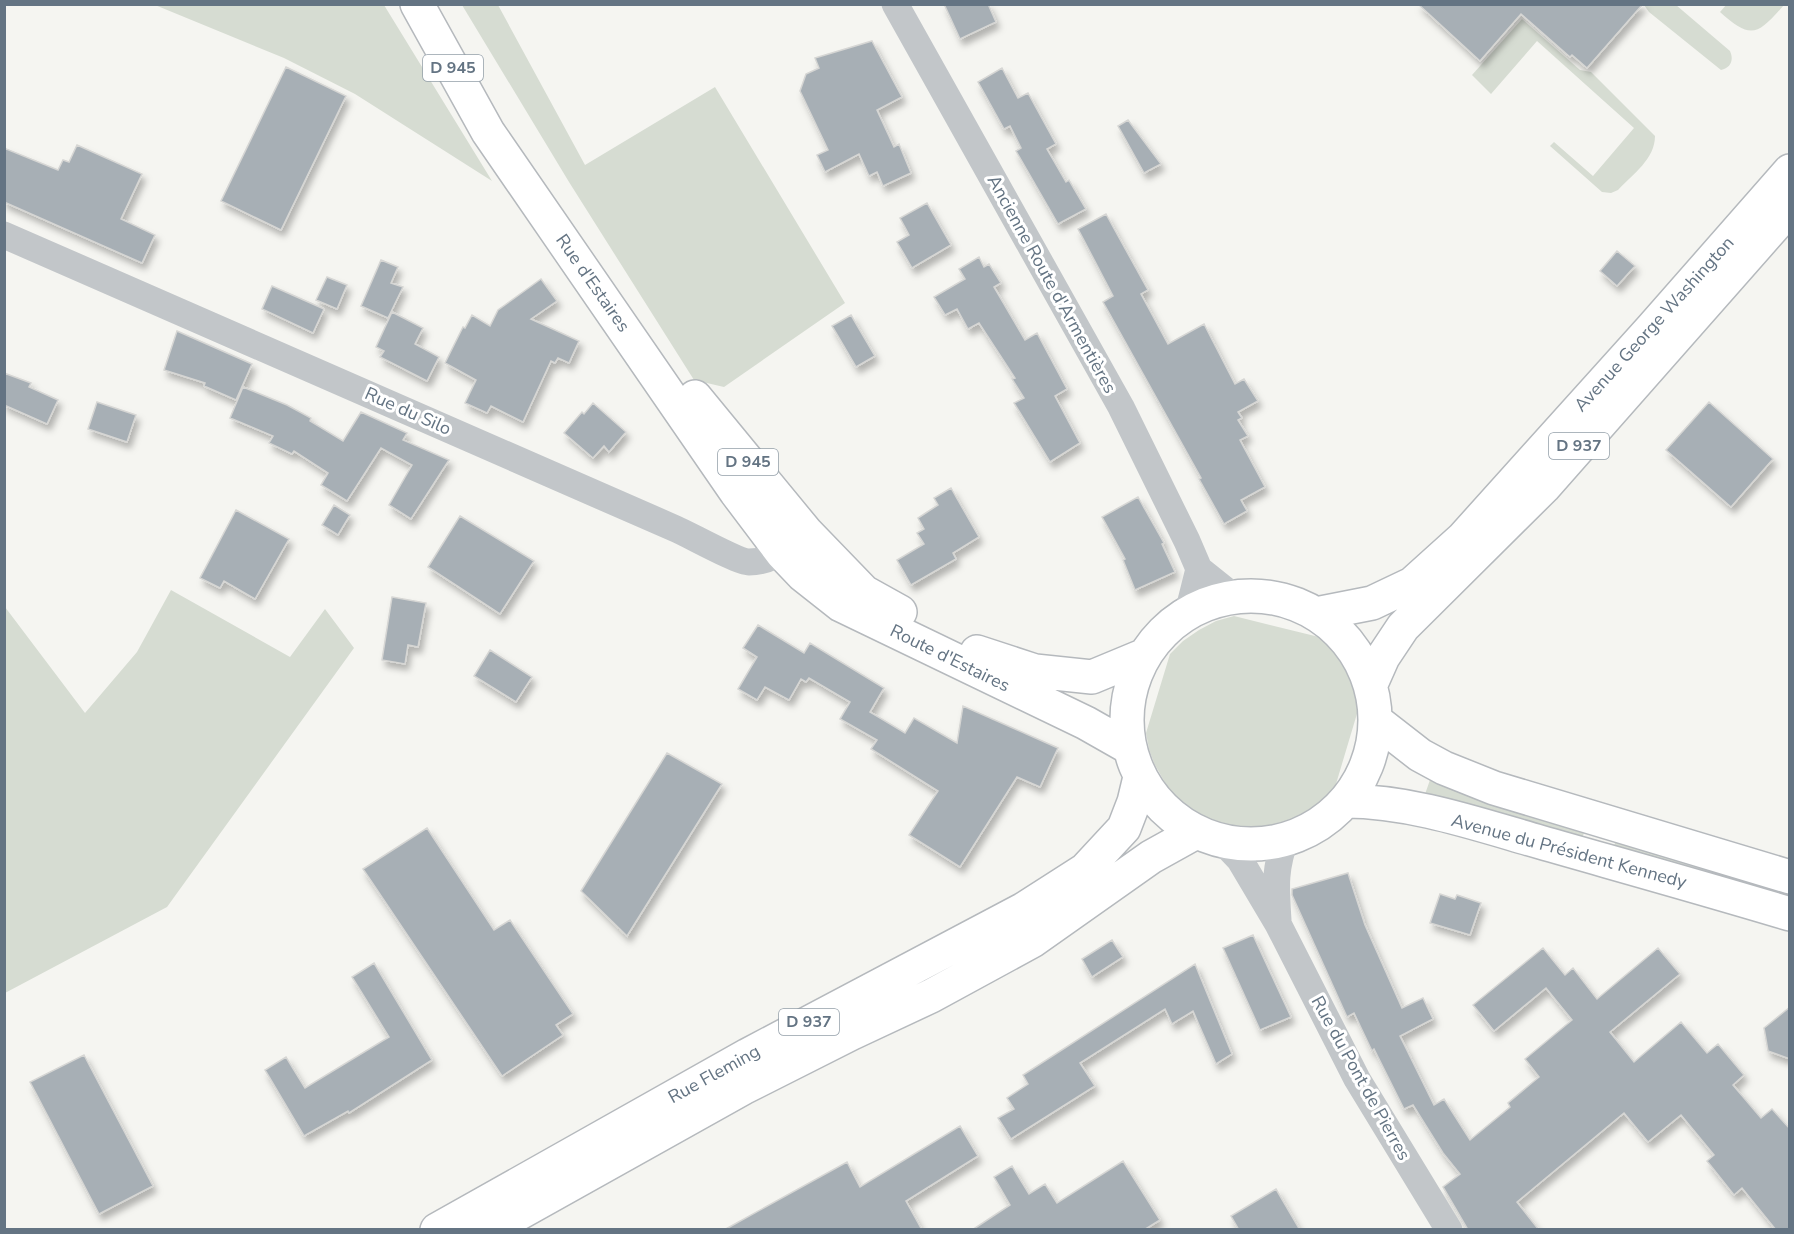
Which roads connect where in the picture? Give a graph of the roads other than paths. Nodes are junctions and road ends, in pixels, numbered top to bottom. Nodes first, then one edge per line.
1 (417, 4) edge
2 (438, 4) edge
3 (895, 4) edge
4 (1790, 171) edge
5 (1790, 208) edge
6 (4, 235) edge
7 (794, 542) junction
8 (1198, 566) junction
9 (1234, 597) junction
10 (1188, 613) junction
11 (1316, 614) junction
12 (1145, 655) junction
13 (1371, 684) junction
14 (1375, 720) junction
15 (1135, 762) junction
16 (1345, 801) junction
17 (1210, 837) junction
18 (1287, 838) junction
19 (1790, 877) edge
20 (1790, 914) edge
21 (1278, 924) junction
22 (437, 1230) edge
23 (489, 1230) edge
24 (1449, 1230) edge

1 - 7 main road, Rue d'Estaires / D 945
2 - 7 main road, D 945
3 - 8 street, Ancienne Route d'Armentières
4 - 11 main road, Avenue George Washington / D 937
5 - 13 main road, Avenue George Washington / D 937
6 - 7 street, Rue du Silo
7 - 12 main road, Route d'Estaires / D 945
7 - 15 main road, Route d'Estaires / D 945
8 - 9 street, Ancienne Route d'Armentières
8 - 10 street
9 - 10 main road
9 - 11 main road
10 - 12 main road
11 - 13 main road
12 - 15 main road
13 - 14 main road
14 - 16 main road
14 - 19 main road, Avenue du Président Kennedy
15 - 17 main road
15 - 22 main road, Rue Fleming / D 937
16 - 18 main road
16 - 20 main road, Avenue du Président Kennedy
17 - 18 main road
17 - 21 street, Rue du Pont de Pierres
17 - 23 main road, Rue Fleming / D 937
18 - 21 street, Rue du Pont de Pierres
21 - 24 street, Rue du Pont de Pierres

